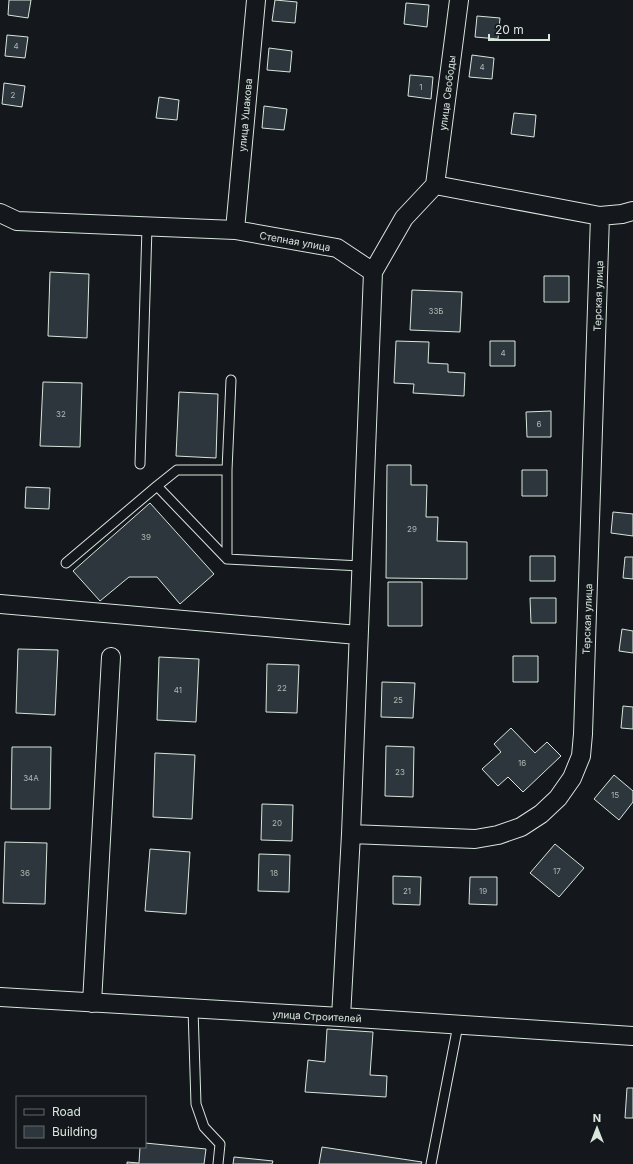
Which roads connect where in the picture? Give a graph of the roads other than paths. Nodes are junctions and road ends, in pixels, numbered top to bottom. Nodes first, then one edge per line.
1 (256, 0) edge
2 (459, 0) edge
3 (435, 185) junction
4 (633, 211) edge
5 (0, 213) edge
6 (600, 216) junction
7 (147, 227) junction
8 (235, 230) junction
9 (373, 272) junction
10 (231, 380) dead end
11 (140, 464) dead end
12 (227, 470) junction
13 (156, 486) junction
14 (228, 559) junction
15 (66, 563) dead end
16 (361, 566) junction
17 (0, 604) edge
18 (358, 635) junction
19 (111, 657) dead end
20 (351, 834) junction
21 (0, 997) edge
22 (92, 1003) junction
23 (193, 1009) junction
24 (341, 1017) junction
25 (458, 1025) junction
26 (633, 1036) edge
27 (218, 1164) edge
28 (431, 1164) edge

1 - 8 street, улица Ушакова
2 - 3 street, улица Свободы
3 - 6 street
3 - 9 street
4 - 6 street
5 - 7 street, Степная улица
6 - 20 street, Терская улица
7 - 8 street, Степная улица
7 - 11 lane
8 - 9 street, Степная улица
9 - 16 street
10 - 12 lane
12 - 13 lane
12 - 14 lane
13 - 14 lane
13 - 15 lane
14 - 16 lane
16 - 18 street
17 - 18 street
18 - 20 street
19 - 22 street
20 - 24 street
21 - 22 street, улица Строителей
22 - 23 street, улица Строителей
23 - 24 street, улица Строителей
23 - 27 lane
24 - 25 street, улица Строителей
25 - 26 street, улица Строителей
25 - 28 lane

